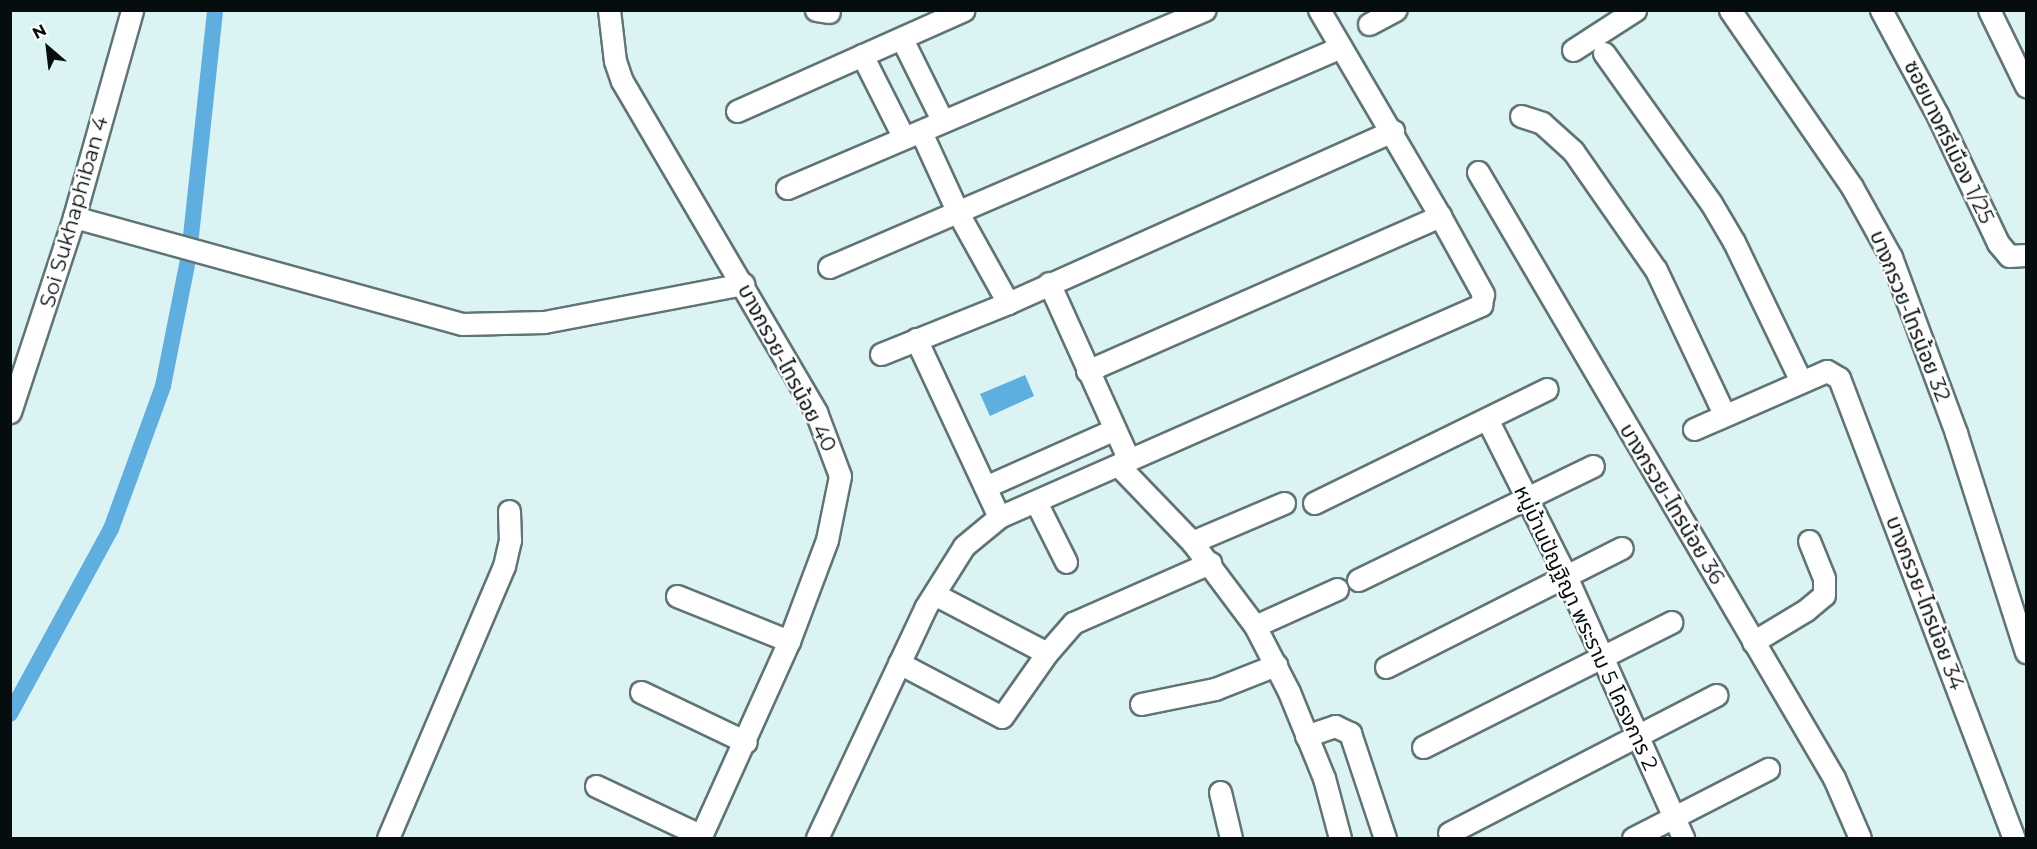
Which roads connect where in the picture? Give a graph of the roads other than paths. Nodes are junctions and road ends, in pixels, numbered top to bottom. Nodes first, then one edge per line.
1 (132, 10) edge
2 (609, 10) edge
3 (964, 10) edge
4 (1204, 10) edge
5 (1319, 10) edge
6 (1395, 10) edge
7 (1730, 10) edge
8 (1881, 10) edge
9 (1989, 10) edge
10 (1624, 14) edge
11 (1369, 24) dead end
12 (902, 39) junction
13 (1341, 46) junction
14 (1573, 50) dead end
15 (1604, 53) dead end
16 (862, 56) junction
17 (2026, 85) edge
18 (737, 111) dead end
19 (1521, 116) dead end
20 (942, 120) junction
21 (1394, 131) junction
22 (912, 134) junction
23 (1478, 172) dead end
24 (787, 188) dead end
25 (958, 213) junction
26 (1440, 216) junction
27 (74, 217) junction
28 (2026, 255) edge
29 (830, 267) dead end
30 (1049, 283) junction
31 (743, 284) junction
32 (1008, 303) junction
33 (916, 339) junction
34 (881, 354) dead end
35 (1087, 371) junction
36 (1801, 381) junction
37 (1547, 388) dead end
38 (10, 412) edge
39 (1724, 414) junction
40 (1487, 418) junction
41 (1115, 429) junction
42 (1694, 429) dead end
43 (1124, 463) junction
44 (1593, 466) dead end
45 (985, 487) junction
46 (1528, 499) junction
47 (1036, 502) junction
48 (1284, 503) dead end
49 (1314, 503) dead end
50 (509, 511) dead end
51 (999, 517) junction
52 (1192, 542) junction
53 (1809, 542) dead end
54 (1622, 548) dead end
55 (1066, 562) dead end
56 (1210, 563) junction
57 (1566, 576) junction
58 (1358, 580) dead end
59 (1337, 589) dead end
60 (934, 594) junction
61 (677, 596) dead end
62 (1671, 622) dead end
63 (1255, 626) junction
64 (789, 641) junction
65 (1753, 642) junction
66 (2026, 652) edge
67 (1047, 653) junction
68 (1602, 657) junction
69 (899, 663) junction
70 (1276, 665) junction
71 (1386, 667) dead end
72 (641, 692) dead end
73 (1716, 695) dead end
74 (1141, 704) dead end
75 (1306, 736) junction
76 (1635, 738) junction
77 (746, 742) junction
78 (1423, 747) dead end
79 (1768, 769) dead end
80 (596, 786) dead end
81 (1220, 792) dead end
82 (1674, 818) junction
83 (1449, 833) dead end
84 (701, 837) edge
85 (388, 838) edge
86 (817, 838) edge
87 (1231, 838) edge
88 (1340, 838) edge
89 (1385, 838) edge
90 (1633, 838) edge
91 (1683, 838) edge
92 (1860, 838) edge
93 (2014, 838) edge

1 - 27 street, Soi Sukhaphiban 4
2 - 31 street, บางกรวย-ไทรน้อย 40
3 - 12 street
4 - 20 street
5 - 13 street
6 - 11 street
7 - 66 street, บางกรวย-ไทรน้อย 32
8 - 28 street, ซอยบางศรีเมือง 1/25
9 - 17 street
10 - 14 street
12 - 16 street
12 - 20 street
13 - 21 street
13 - 25 street
15 - 36 street
16 - 18 street
16 - 22 street
19 - 39 street
20 - 22 street
21 - 26 street
21 - 30 street
22 - 24 street
22 - 25 street
23 - 65 street, บางกรวย-ไทรน้อย 36
25 - 29 street
25 - 32 street
26 - 35 street
26 - 43 street
27 - 31 street
27 - 38 street, Soi Sukhaphiban 4
30 - 32 street
30 - 35 street
31 - 64 street, บางกรวย-ไทรน้อย 40
32 - 33 street
33 - 34 street
33 - 45 street
35 - 41 street
36 - 39 street
36 - 93 street, บางกรวย-ไทรน้อย 34
37 - 40 street
39 - 42 street
40 - 46 street, หมู่บ้านปัญฐิญา พระราม 5 โครงการ 2
40 - 49 street
41 - 43 street
41 - 45 street
43 - 47 street
43 - 52 street
44 - 46 street
45 - 51 street
46 - 57 street, หมู่บ้านปัญฐิญา พระราม 5 โครงการ 2
46 - 58 street
47 - 51 street
47 - 55 street
48 - 52 street
50 - 85 street
51 - 60 street
52 - 56 street
53 - 65 street
54 - 57 street
56 - 63 street
56 - 67 street
57 - 68 street, หมู่บ้านปัญฐิญา พระราม 5 โครงการ 2
57 - 71 street
59 - 63 street
60 - 67 street
60 - 69 street
61 - 64 street
62 - 68 street
63 - 70 street
64 - 77 street, บางกรวย-ไทรน้อย 40
65 - 92 street, บางกรวย-ไทรน้อย 36
67 - 69 street
68 - 76 street, หมู่บ้านปัญฐิญา พระราม 5 โครงการ 2
68 - 78 street
69 - 86 street
70 - 74 street
70 - 75 street
72 - 77 street
73 - 76 street
75 - 88 street
75 - 89 street
76 - 82 street, หมู่บ้านปัญฐิญา พระราม 5 โครงการ 2
76 - 83 street
77 - 84 street, บางกรวย-ไทรน้อย 40
79 - 82 street
80 - 84 street
81 - 87 street
82 - 90 street
82 - 91 street, หมู่บ้านปัญฐิญา พระราม 5 โครงการ 2

